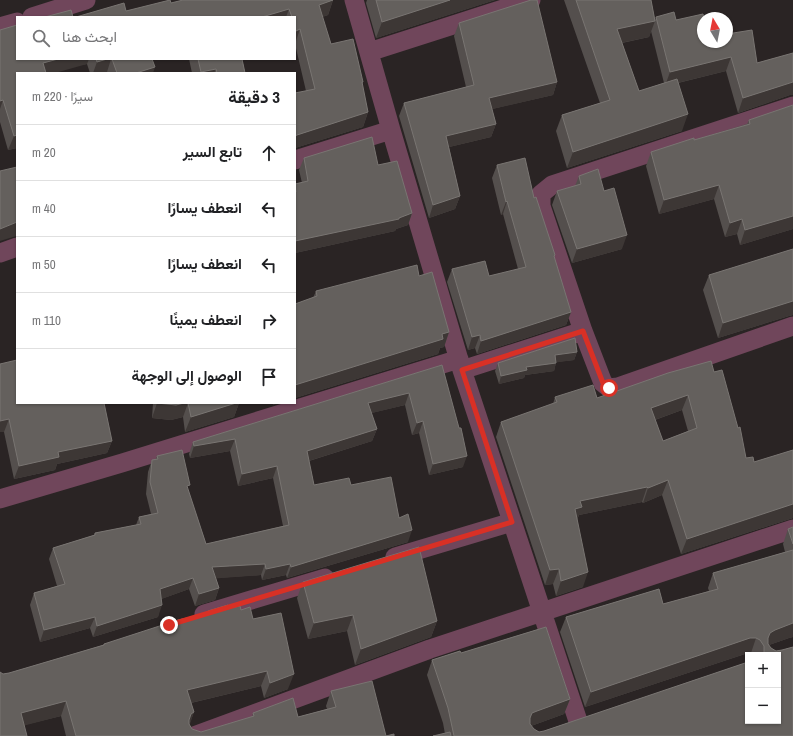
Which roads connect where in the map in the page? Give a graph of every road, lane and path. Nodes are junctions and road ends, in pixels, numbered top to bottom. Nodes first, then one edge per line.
1 (86, 0) edge
2 (354, 0) edge
3 (531, 0) edge
4 (35, 16) edge
5 (16, 22) edge
6 (0, 27) edge
7 (369, 52) junction
8 (793, 106) edge
9 (391, 130) junction
10 (296, 160) edge
11 (16, 248) edge
12 (0, 253) edge
13 (793, 326) edge
14 (583, 331) junction
15 (461, 364) junction
16 (0, 499) edge
17 (512, 522) junction
18 (793, 530) edge
19 (375, 563) edge
20 (345, 572) edge
21 (542, 613) junction
22 (185, 620) edge
23 (578, 721) edge
24 (194, 736) edge

1 - 4 street
2 - 7 street
3 - 7 street
5 - 6 street
7 - 9 street
8 - 14 street
9 - 10 street
9 - 15 street
11 - 12 street
13 - 14 street
14 - 15 street
15 - 16 street
15 - 17 street
17 - 19 street
17 - 21 street
18 - 21 street
20 - 22 street
21 - 23 street
21 - 24 street

